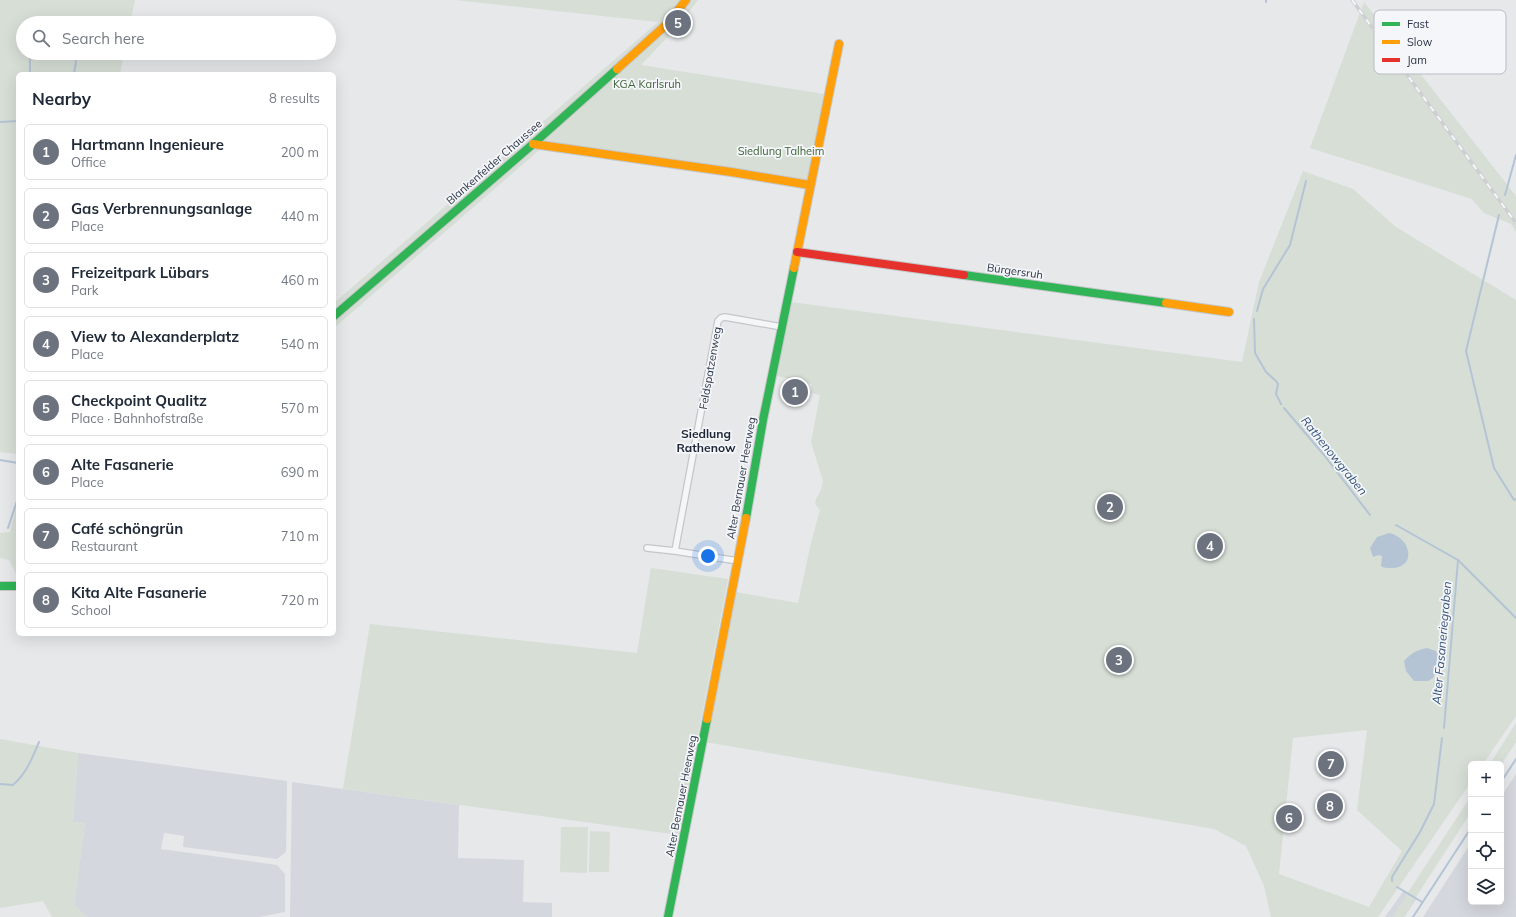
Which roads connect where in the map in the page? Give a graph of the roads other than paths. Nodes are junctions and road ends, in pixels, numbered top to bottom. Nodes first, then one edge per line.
1 (686, 0) edge
2 (839, 44) dead end
3 (533, 144) junction
4 (810, 185) junction
5 (797, 252) junction
6 (1229, 312) dead end
7 (336, 314) edge
8 (782, 327) junction
9 (647, 548) dead end
10 (675, 551) junction
11 (738, 561) junction
12 (0, 586) edge
13 (16, 586) edge
14 (668, 917) edge

1 - 3 street, Blankenfelder Chaussee
2 - 4 street, Alter Bernauer Heerweg
3 - 4 street
3 - 7 street, Blankenfelder Chaussee
4 - 5 street, Alter Bernauer Heerweg
5 - 6 street, Bürgersruh
5 - 8 street, Alter Bernauer Heerweg
8 - 10 street, Feldspatzenweg
8 - 11 street, Alter Bernauer Heerweg
9 - 10 street
10 - 11 street
11 - 14 street, Alter Bernauer Heerweg
12 - 13 street

